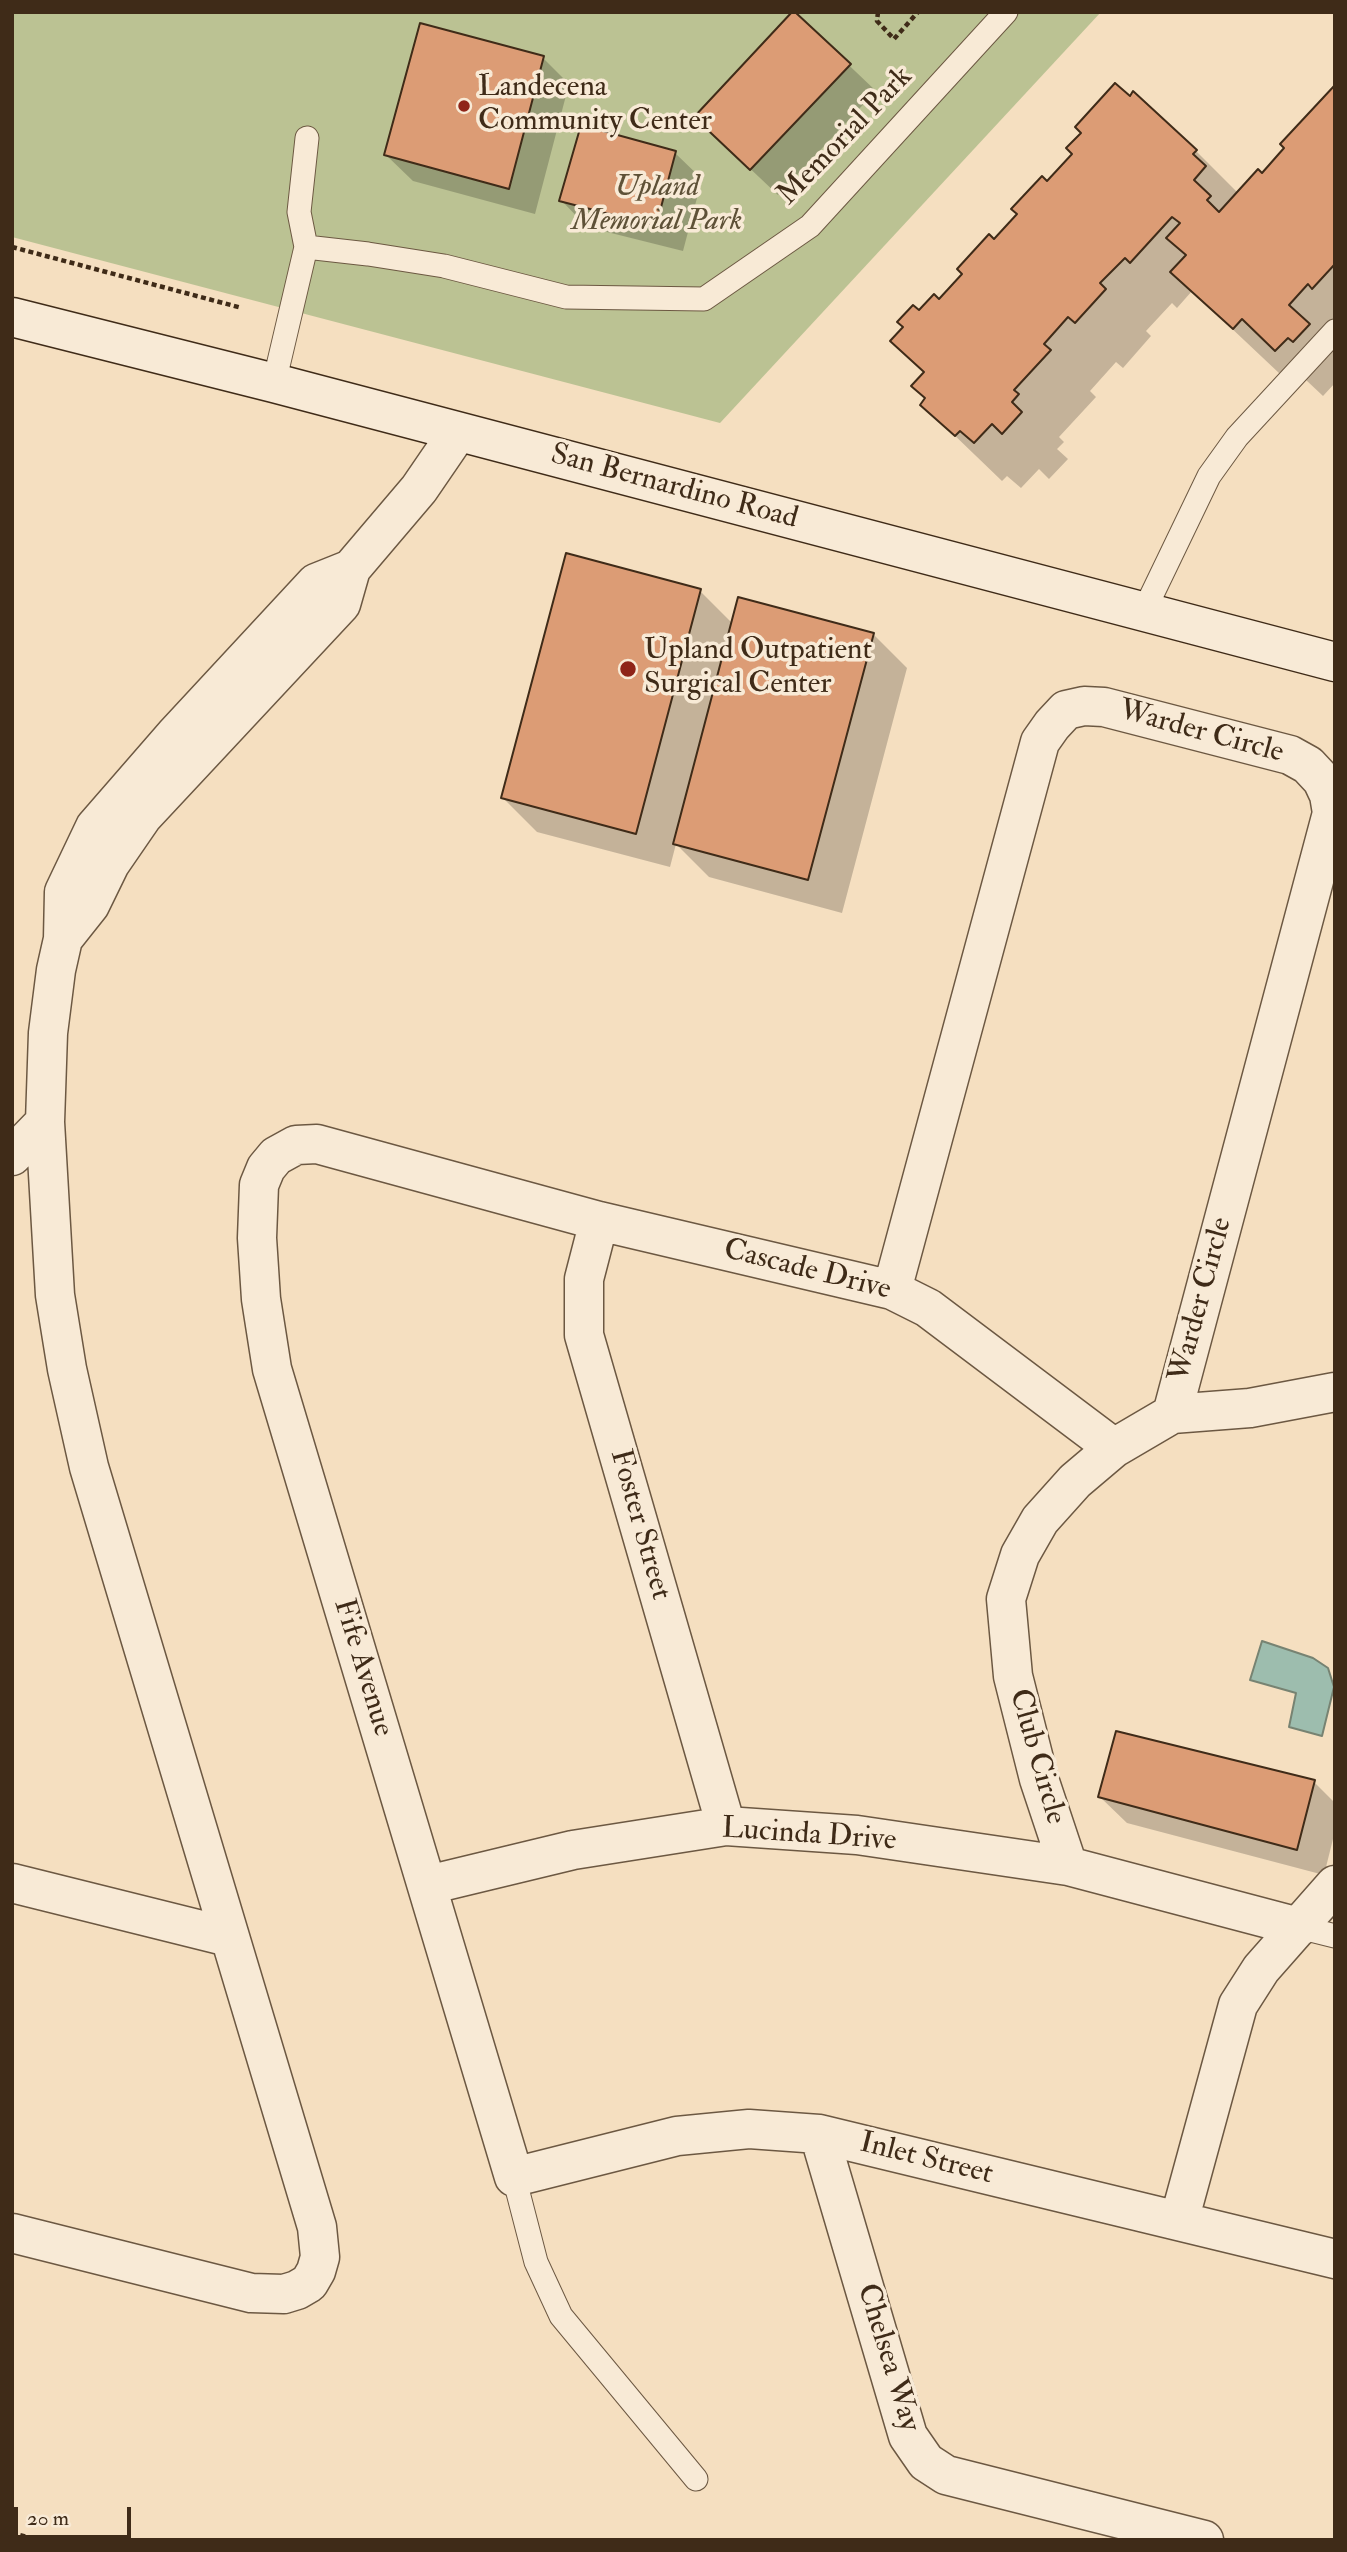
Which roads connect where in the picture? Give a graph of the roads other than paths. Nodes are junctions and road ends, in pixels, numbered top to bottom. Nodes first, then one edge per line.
1 (1006, 12) edge
2 (307, 138) dead end
3 (306, 247) junction
4 (12, 317) edge
5 (1335, 331) edge
6 (274, 383) junction
7 (458, 432) junction
8 (1144, 611) junction
9 (1335, 662) edge
10 (45, 1122) junction
11 (12, 1156) edge
12 (276, 1156) joint
13 (599, 1221) junction
14 (892, 1290) junction
15 (1335, 1392) edge
16 (1172, 1414) junction
17 (1114, 1448) junction
18 (726, 1826) junction
19 (1068, 1866) junction
20 (12, 1883) edge
21 (428, 1885) junction
22 (1335, 1885) edge
23 (1317, 1931) edge
24 (229, 1937) junction
25 (819, 2134) junction
26 (514, 2177) junction
27 (1179, 2221) junction
28 (12, 2233) edge
29 (1335, 2259) edge
30 (696, 2479) dead end
31 (1205, 2540) edge

1 - 3 lane, Memorial Park
2 - 3 lane
3 - 6 lane
4 - 6 street, San Bernardino Road
5 - 8 lane
6 - 7 street, San Bernardino Road
7 - 8 street, San Bernardino Road
7 - 10 street
8 - 9 street, San Bernardino Road
10 - 11 street
10 - 24 street
12 - 13 street, Cascade Drive
12 - 21 street, Fife Avenue
13 - 14 street, Cascade Drive
13 - 18 street, Foster Street
14 - 16 street, Warder Circle
14 - 17 street, Cascade Drive
15 - 16 street
16 - 17 street
17 - 19 street, Club Circle
18 - 19 street, Lucinda Drive
18 - 21 street, Lucinda Drive
19 - 23 street, Club Circle
20 - 24 street
21 - 26 street, Fife Avenue
22 - 23 street
23 - 27 street
24 - 28 street
25 - 26 street, Inlet Street
25 - 27 street, Inlet Street
25 - 31 street, Chelsea Way
26 - 30 lane
27 - 29 street, Inlet Street

